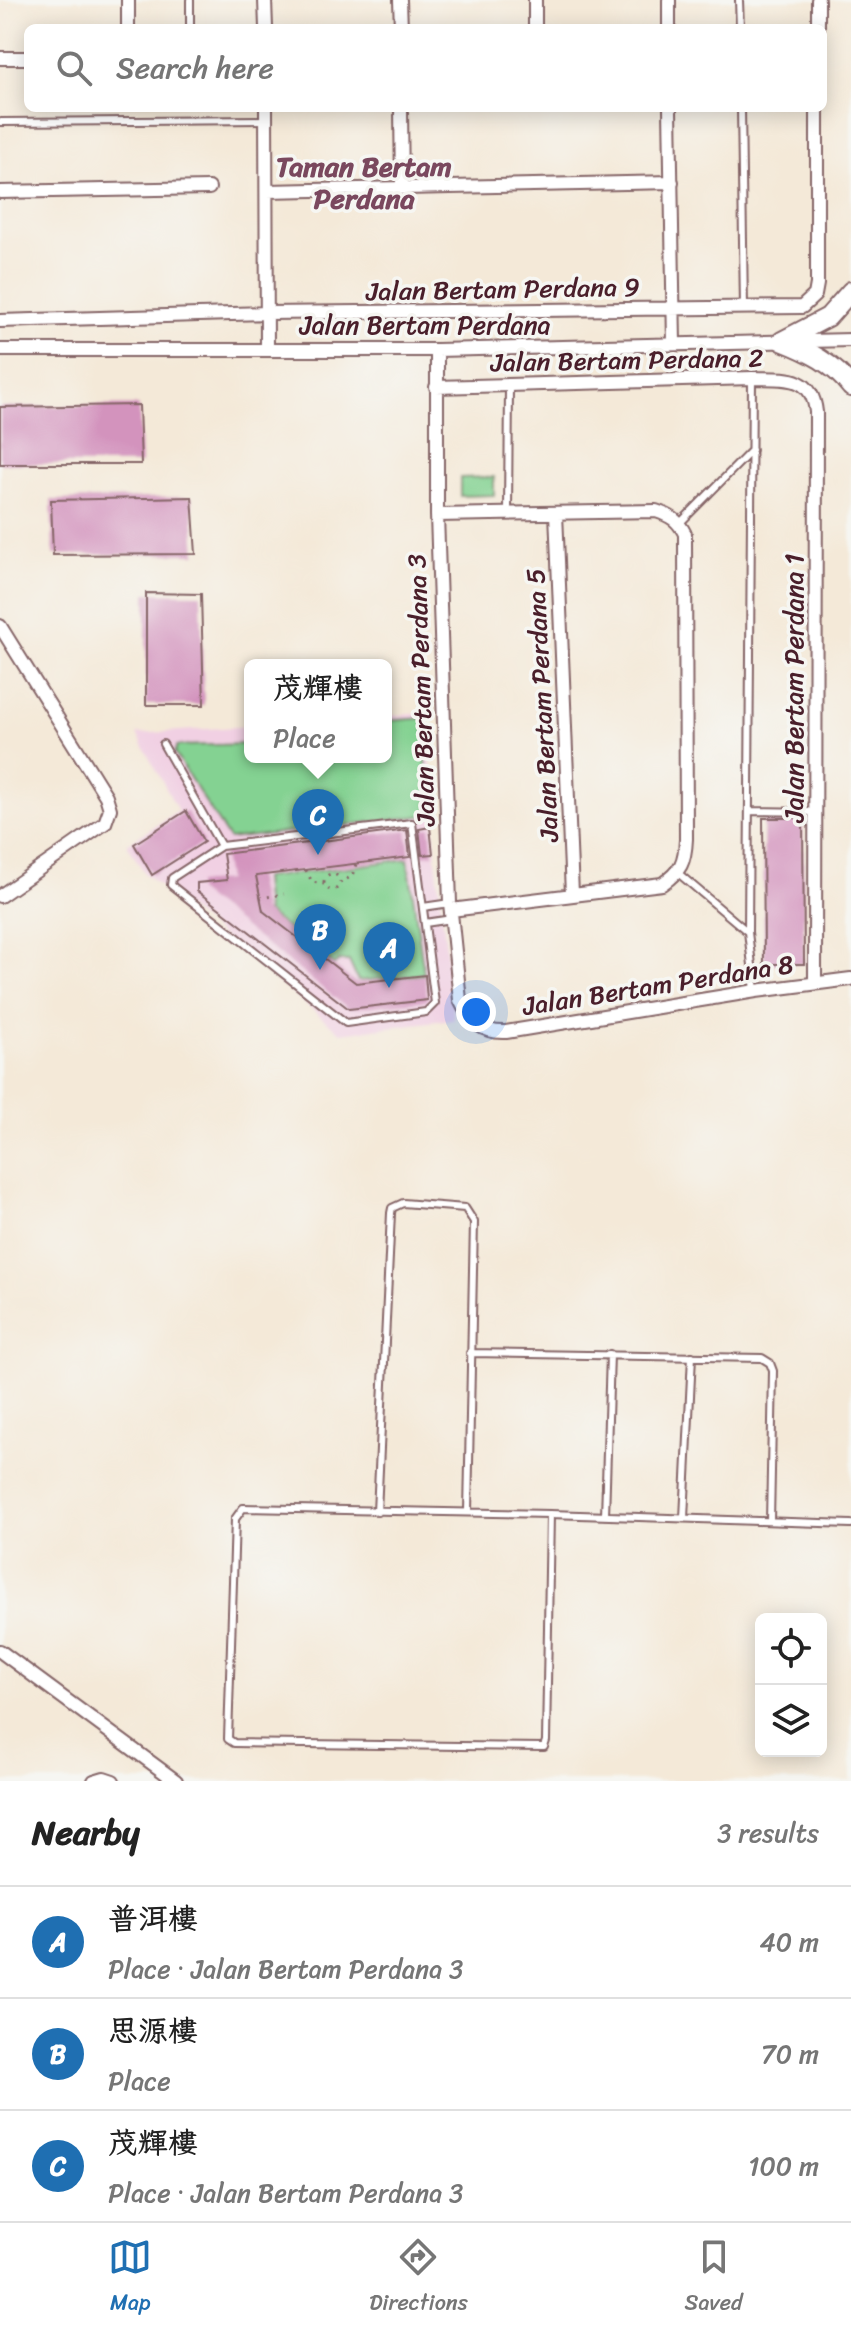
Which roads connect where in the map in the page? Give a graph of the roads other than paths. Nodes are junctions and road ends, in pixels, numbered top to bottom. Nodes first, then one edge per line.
1 (128, 0) edge
2 (190, 0) edge
3 (265, 0) edge
4 (400, 0) edge
5 (535, 0) edge
6 (669, 0) edge
7 (739, 0) edge
8 (818, 0) edge
9 (128, 24) edge
10 (190, 24) edge
11 (266, 24) edge
12 (401, 24) edge
13 (535, 24) edge
14 (669, 24) edge
15 (740, 24) edge
16 (818, 24) edge
17 (0, 58) edge
18 (24, 58) edge
19 (401, 112) edge
20 (670, 112) edge
21 (741, 112) edge
22 (817, 112) edge
23 (266, 114) edge
24 (0, 122) edge
25 (672, 182) junction
26 (209, 188) dead end
27 (402, 188) junction
28 (267, 191) junction
29 (0, 192) edge
30 (851, 291) edge
31 (744, 308) junction
32 (674, 309) junction
33 (267, 313) junction
34 (0, 321) edge
35 (851, 340) edge
36 (782, 341) junction
37 (674, 344) junction
38 (267, 348) junction
39 (0, 350) edge
40 (437, 350) junction
41 (752, 378) junction
42 (509, 384) junction
43 (436, 387) junction
44 (851, 387) edge
45 (813, 395) joint
46 (752, 450) junction
47 (556, 513) junction
48 (508, 514) junction
49 (437, 515) junction
50 (676, 520) junction
51 (0, 626) edge
52 (163, 744) dead end
53 (750, 811) junction
54 (816, 812) junction
55 (221, 846) junction
56 (678, 873) junction
57 (572, 894) junction
58 (0, 896) edge
59 (423, 907) junction
60 (451, 911) junction
61 (425, 923) junction
62 (748, 932) junction
63 (851, 979) edge
64 (815, 982) junction
65 (756, 991) junction
66 (474, 1024) joint
67 (470, 1353) junction
68 (610, 1354) junction
69 (692, 1356) junction
70 (377, 1512) junction
71 (468, 1512) junction
72 (550, 1514) junction
73 (605, 1516) junction
74 (684, 1518) junction
75 (770, 1521) junction
76 (851, 1524) edge
77 (0, 1651) edge
78 (94, 1781) edge
79 (113, 1781) edge
80 (176, 1781) edge

1 - 9 street
2 - 10 lane
3 - 11 street
4 - 12 street
5 - 13 street
6 - 14 street
7 - 15 lane
8 - 16 street
17 - 18 street
19 - 27 street
20 - 25 street
21 - 31 lane
22 - 31 street, Jalan Bertam Perdana 9
23 - 24 lane
23 - 28 street
25 - 27 street
25 - 32 street
26 - 29 street
27 - 28 street
28 - 33 street
30 - 36 main road
31 - 32 street, Jalan Bertam Perdana 9
32 - 33 street, Jalan Bertam Perdana 9
32 - 37 street
33 - 34 street, Jalan Bertam Perdana 9
33 - 38 street
35 - 36 street, Jalan Bertam Perdana
36 - 37 street, Jalan Bertam Perdana
36 - 44 main road
37 - 40 street, Jalan Bertam Perdana
38 - 39 street, Jalan Bertam Perdana
38 - 40 street, Jalan Bertam Perdana
40 - 43 street, Jalan Bertam Perdana 3
41 - 42 street, Jalan Bertam Perdana 2
41 - 45 street, Jalan Bertam Perdana 2
41 - 46 lane
42 - 43 street, Jalan Bertam Perdana 2
42 - 48 lane
43 - 49 street, Jalan Bertam Perdana 3
45 - 54 street, Jalan Bertam Perdana 1
46 - 50 lane
46 - 53 lane
47 - 48 street
47 - 50 street
47 - 57 street, Jalan Bertam Perdana 5
48 - 49 street
49 - 60 street, Jalan Bertam Perdana 3
50 - 56 street
51 - 58 street
52 - 55 lane
53 - 54 lane
53 - 62 lane
54 - 64 street, Jalan Bertam Perdana 1
55 - 59 lane
55 - 61 lane
56 - 57 street
56 - 62 lane
57 - 60 street
59 - 60 lane
59 - 61 lane
60 - 61 lane
60 - 66 street, Jalan Bertam Perdana 3
62 - 65 lane
63 - 64 street, Jalan Bertam Perdana 8
64 - 65 street, Jalan Bertam Perdana 8
65 - 66 street, Jalan Bertam Perdana 8
67 - 68 lane
67 - 70 lane
67 - 71 lane
68 - 69 lane
68 - 73 lane
69 - 74 lane
69 - 75 lane
70 - 71 lane
70 - 72 lane
71 - 72 lane
72 - 73 lane
73 - 74 lane
74 - 75 lane
75 - 76 lane
77 - 80 street
78 - 79 street

